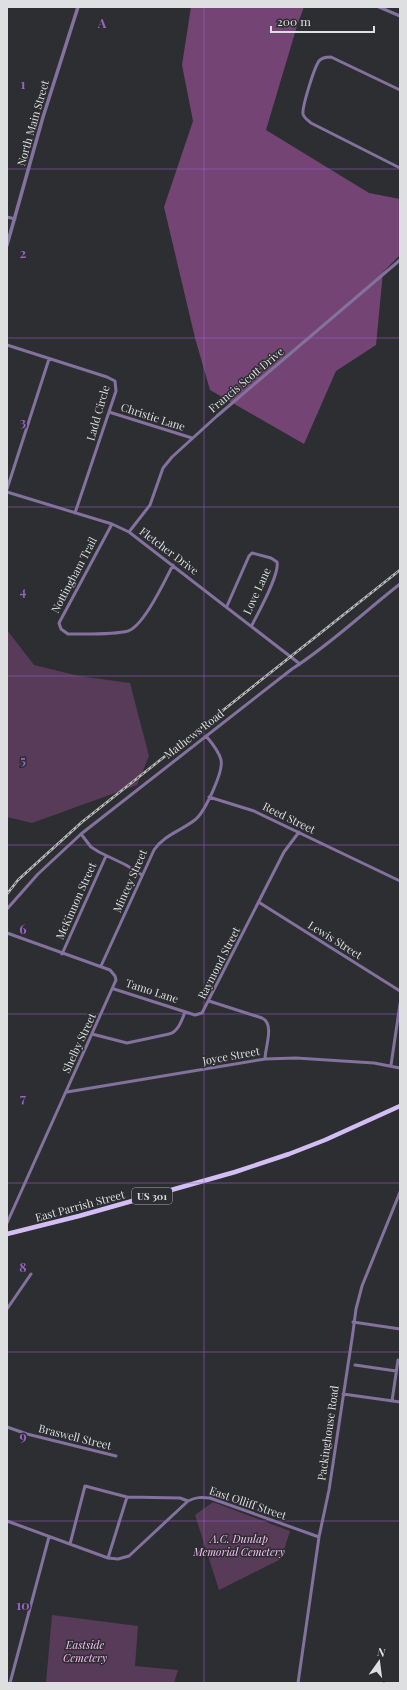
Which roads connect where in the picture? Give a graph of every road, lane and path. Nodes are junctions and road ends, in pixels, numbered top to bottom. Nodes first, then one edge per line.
1 (71, 7) edge
2 (379, 7) edge
3 (78, 8) edge
4 (400, 16) edge
5 (400, 90) edge
6 (400, 168) edge
7 (7, 217) edge
8 (15, 219) junction
9 (7, 245) edge
10 (400, 260) edge
11 (7, 346) edge
12 (49, 359) junction
13 (109, 412) junction
14 (192, 438) junction
15 (7, 490) edge
16 (75, 513) junction
17 (112, 524) junction
18 (129, 532) junction
19 (173, 565) junction
20 (400, 584) edge
21 (227, 606) junction
22 (252, 625) junction
23 (300, 664) junction
24 (206, 736) junction
25 (209, 798) junction
26 (298, 832) junction
27 (81, 834) junction
28 (106, 856) junction
29 (142, 875) junction
30 (400, 881) edge
31 (260, 903) junction
32 (7, 909) edge
33 (7, 933) edge
34 (62, 954) junction
35 (101, 966) junction
36 (114, 988) junction
37 (400, 991) edge
38 (209, 1001) junction
39 (400, 1004) edge
40 (186, 1012) junction
41 (92, 1034) junction
42 (265, 1059) junction
43 (391, 1065) junction
44 (400, 1068) edge
45 (67, 1092) junction
46 (400, 1106) edge
47 (400, 1192) edge
48 (7, 1223) edge
49 (7, 1234) edge
50 (31, 1274) dead end
51 (7, 1309) edge
52 (353, 1322) junction
53 (400, 1329) edge
54 (398, 1360) dead end
55 (355, 1365) dead end
56 (396, 1371) junction
57 (343, 1394) junction
58 (392, 1401) junction
59 (400, 1402) edge
60 (7, 1427) edge
61 (116, 1456) dead end
62 (127, 1497) junction
63 (188, 1501) junction
64 (7, 1521) edge
65 (49, 1537) junction
66 (319, 1537) junction
67 (70, 1544) junction
68 (108, 1558) junction
69 (10, 1683) edge
70 (298, 1683) edge

1 - 3 street
2 - 4 street
3 - 8 street, North Main Street
5 - 6 street
7 - 8 street
8 - 9 street, North Main Street
10 - 14 street, Francis Scott Drive
11 - 12 street, Ladd Circle
12 - 13 street, Ladd Circle
12 - 15 street
13 - 14 street, Christie Lane
13 - 16 street, Ladd Circle
14 - 18 street, Francis Scott Drive
15 - 16 street, Fletcher Drive
16 - 17 street, Fletcher Drive
17 - 18 street, Fletcher Drive
17 - 19 street, Nottingham Trail
18 - 19 street, Fletcher Drive
19 - 21 street, Fletcher Drive
20 - 23 street, Mathews Road
21 - 22 street, Fletcher Drive
21 - 22 street, Love Lane
22 - 23 street, Fletcher Drive
23 - 24 street, Mathews Road
24 - 25 street, Mincey Street
24 - 27 street, Mathews Road
25 - 26 street, Reed Street
25 - 29 street, Mincey Street
26 - 30 street, Reed Street
26 - 31 street, Raymond Street
27 - 28 street
27 - 32 street, Mathews Road
28 - 29 street
28 - 34 street, McKinnon Street
29 - 35 street, Mincey Street
31 - 37 street, Lewis Street
31 - 38 street, Raymond Street
33 - 34 street
34 - 35 street
35 - 36 street
36 - 40 street, Tamo Lane
36 - 41 street, Shelby Street
38 - 40 street, Raymond Street
38 - 42 street
39 - 43 street
40 - 41 street
41 - 45 street, Shelby Street
42 - 43 street, Joyce Street
42 - 45 street, Joyce Street
43 - 44 street, Joyce Street
45 - 48 street, Shelby Street
46 - 49 main road, East Parrish Street / US 301
47 - 52 street, Packinghouse Road
50 - 51 street
52 - 53 street
52 - 57 street, Packinghouse Road
54 - 56 street
55 - 56 street
56 - 58 street
57 - 58 street
57 - 66 street, Packinghouse Road
58 - 59 street
60 - 61 street, Braswell Street
62 - 63 street
62 - 67 street
62 - 68 street
63 - 66 street, East Olliff Street
63 - 68 street
64 - 65 street
65 - 67 street
65 - 69 street
66 - 70 street, Packinghouse Road
67 - 68 street

